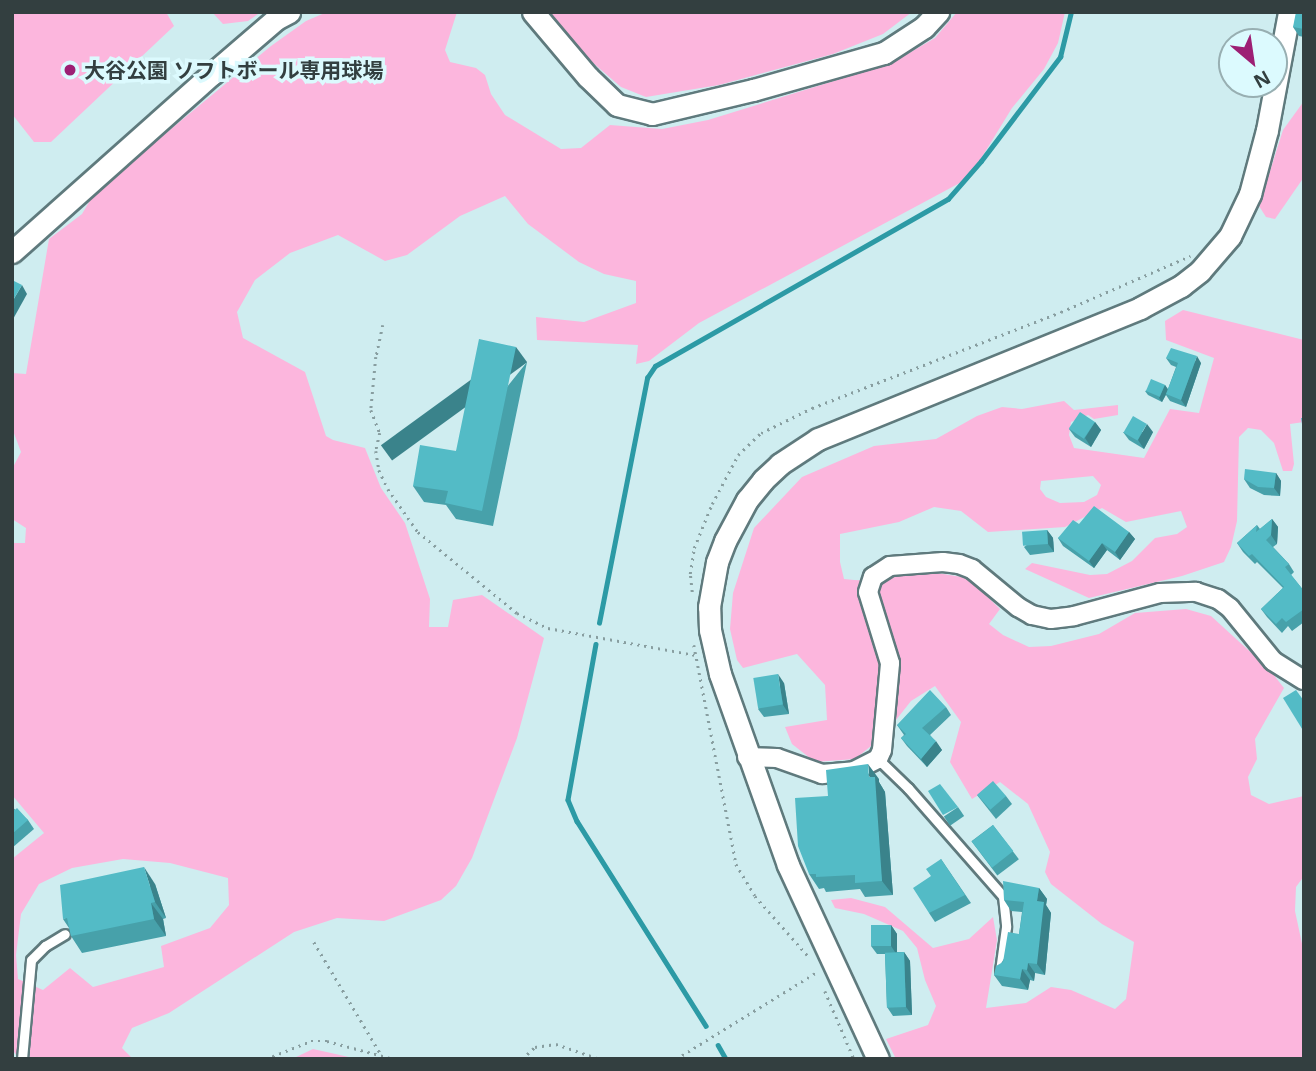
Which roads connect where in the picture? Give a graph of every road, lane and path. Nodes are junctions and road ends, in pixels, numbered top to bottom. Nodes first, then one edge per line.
1 (289, 12) edge
2 (533, 12) edge
3 (938, 12) edge
4 (1289, 12) edge
5 (12, 252) edge
6 (383, 325) dead end
7 (694, 655) junction
8 (715, 658) junction
9 (1304, 680) edge
10 (747, 757) junction
11 (878, 759) junction
12 (65, 934) edge
13 (314, 942) dead end
14 (820, 970) junction
15 (1000, 971) edge
16 (820, 979) dead end
17 (824, 990) dead end
18 (382, 1056) junction
19 (22, 1059) edge
20 (266, 1059) edge
21 (394, 1059) edge
22 (522, 1059) edge
23 (600, 1059) edge
24 (676, 1059) edge
25 (854, 1059) edge
26 (878, 1059) edge

1 - 5 street
2 - 3 street
4 - 8 street
6 - 7 path
7 - 8 path
7 - 14 path
8 - 10 street
9 - 11 street
10 - 11 street
10 - 26 street
11 - 15 lane
12 - 19 lane
13 - 18 path
14 - 16 path
14 - 24 path
17 - 25 path
18 - 20 path
18 - 21 path
22 - 23 path

